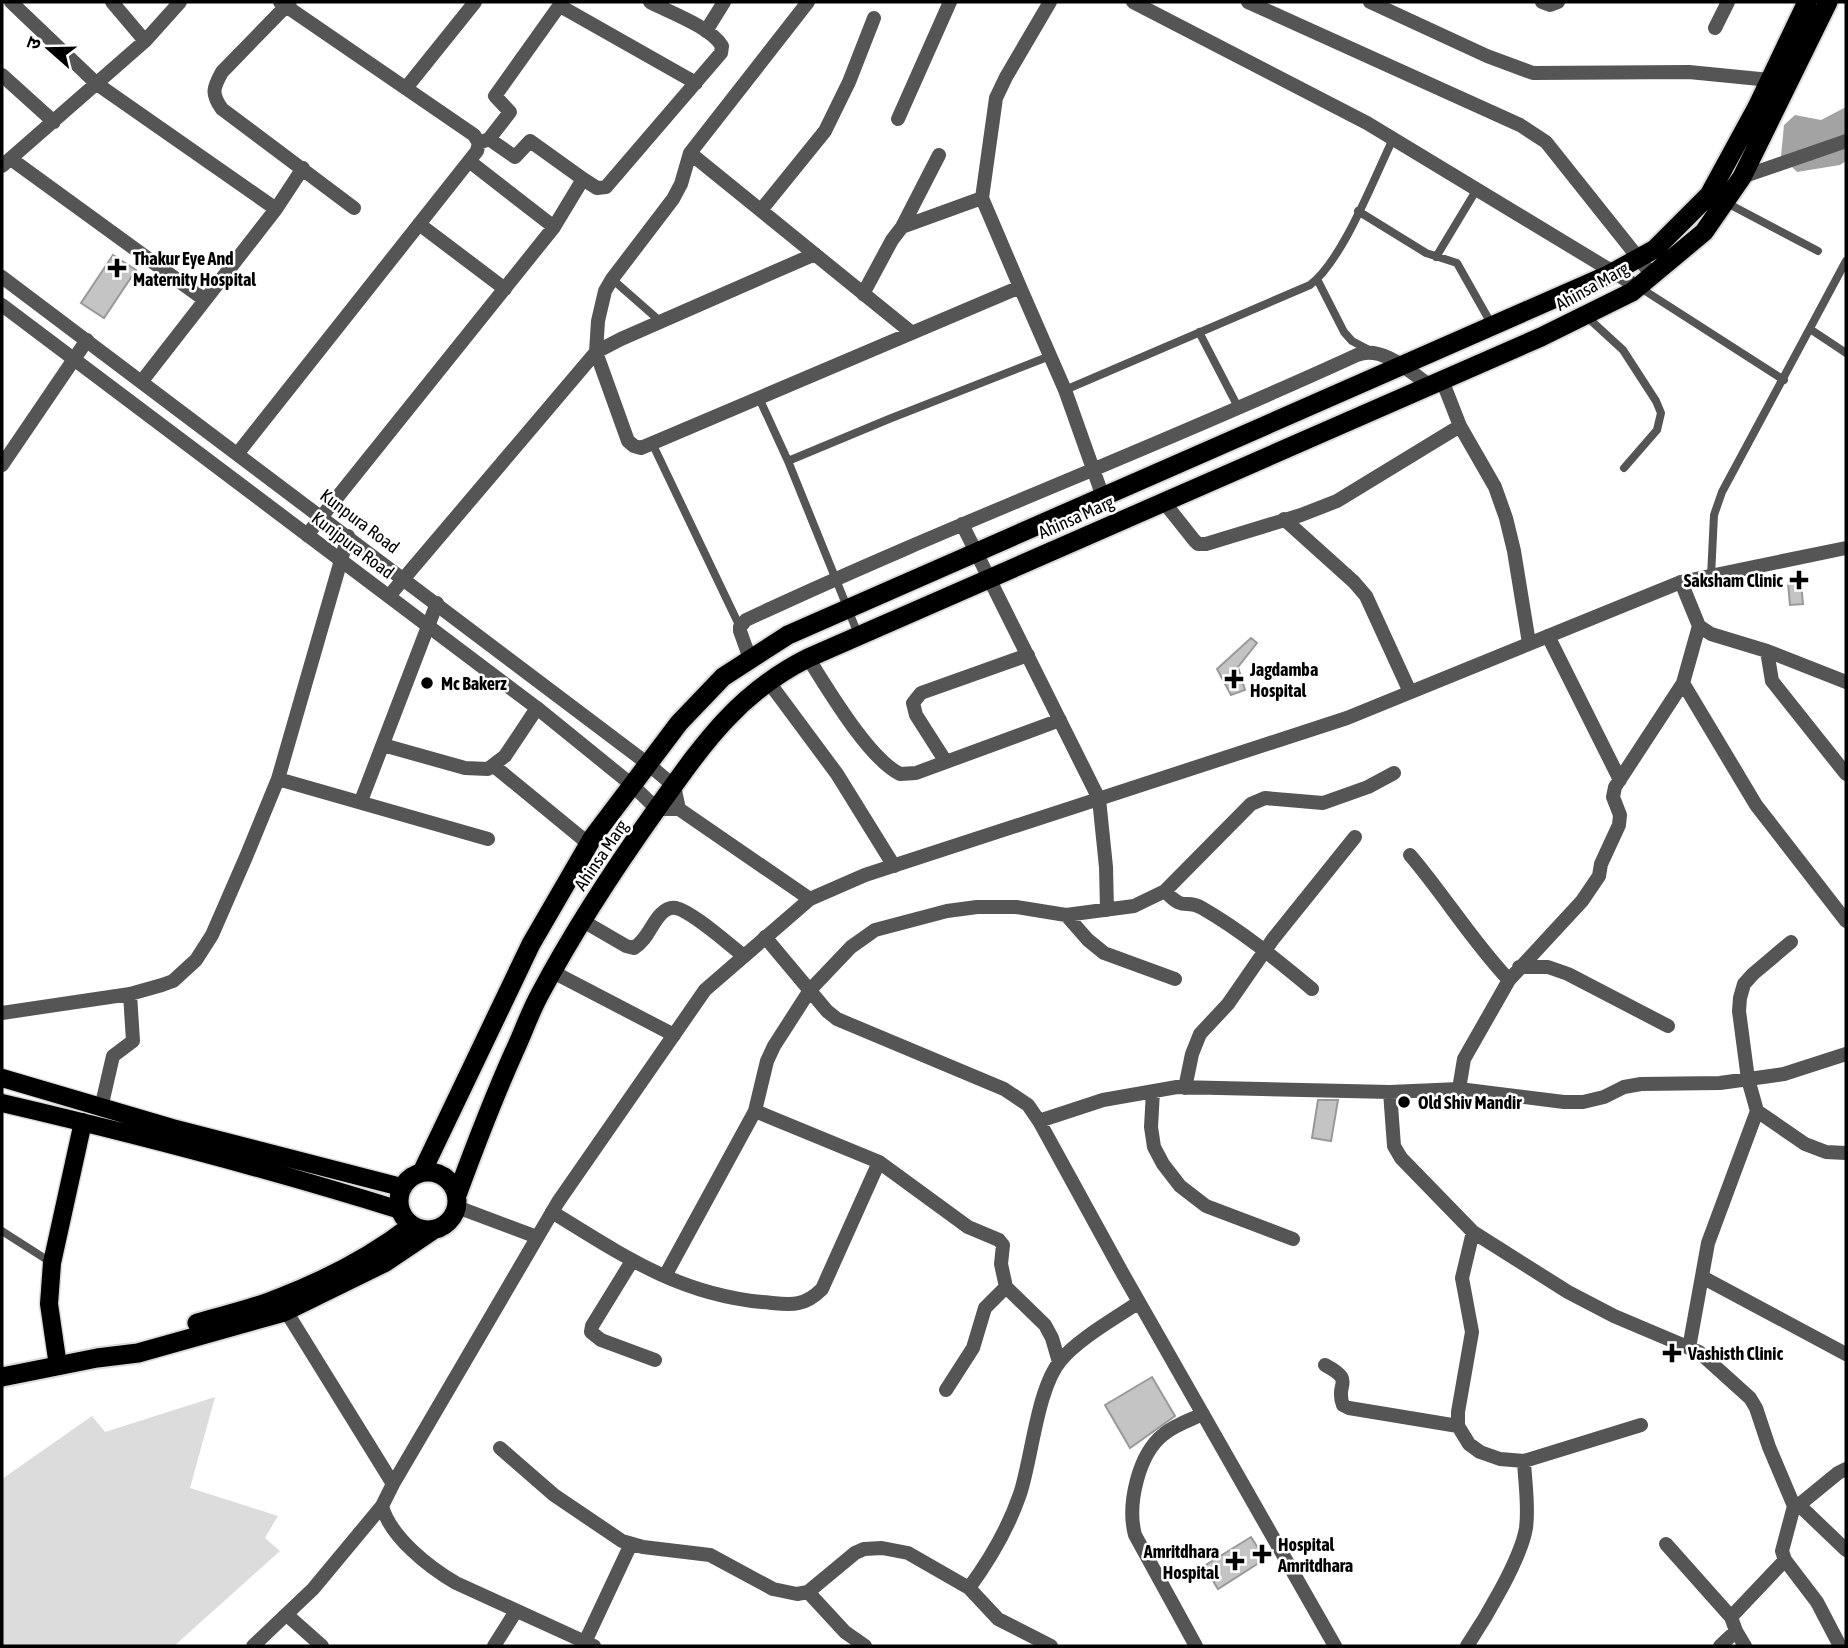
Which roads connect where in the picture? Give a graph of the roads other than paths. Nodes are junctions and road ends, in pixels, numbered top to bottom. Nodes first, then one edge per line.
1 (11, 2) edge
2 (112, 2) edge
3 (180, 2) edge
4 (475, 2) edge
5 (649, 2) edge
6 (724, 2) edge
7 (808, 2) edge
8 (950, 2) edge
9 (1050, 2) edge
10 (1133, 2) edge
11 (1248, 2) edge
12 (1370, 2) edge
13 (1542, 2) edge
14 (1558, 2) edge
15 (1728, 2) edge
16 (1807, 2) edge
17 (1828, 2) edge
18 (286, 3) edge
19 (561, 4) edge
20 (874, 18) dead end
21 (1715, 28) dead end
22 (706, 31) junction
23 (145, 41) junction
24 (2, 75) edge
25 (1770, 80) junction
26 (696, 83) junction
27 (97, 84) junction
28 (407, 88) junction
29 (898, 119) dead end
30 (54, 122) junction
31 (1393, 139) junction
32 (484, 141) junction
33 (1846, 141) edge
34 (690, 153) junction
35 (939, 155) dead end
36 (469, 161) junction
37 (6, 163) edge
38 (303, 168) junction
39 (1742, 177) junction
40 (583, 178) junction
41 (1477, 189) junction
42 (982, 198) junction
43 (1725, 202) junction
44 (354, 208) dead end
45 (276, 209) junction
46 (761, 210) junction
47 (1358, 211) junction
48 (419, 224) junction
49 (554, 227) junction
50 (902, 227) junction
51 (1818, 251) dead end
52 (815, 254) junction
53 (1436, 257) junction
54 (1638, 258) junction
55 (1846, 261) edge
56 (1615, 271) junction
57 (2, 277) edge
58 (612, 278) junction
59 (1317, 279) junction
60 (1645, 281) junction
61 (1020, 287) junction
62 (505, 289) junction
63 (863, 294) junction
64 (205, 300) junction
65 (2, 305) edge
66 (1586, 316) junction
67 (661, 321) junction
68 (1492, 325) junction
69 (1810, 329) junction
70 (1199, 332) junction
71 (912, 333) junction
72 (87, 340) junction
73 (596, 352) junction
74 (1374, 352) junction
75 (1846, 353) edge
76 (1050, 356) junction
77 (74, 359) junction
78 (1401, 365) junction
79 (1784, 380) junction
80 (142, 381) junction
81 (1435, 383) junction
82 (1065, 390) junction
83 (759, 398) junction
84 (1239, 409) junction
85 (1460, 426) junction
86 (652, 443) junction
87 (238, 453) junction
88 (788, 461) junction
89 (2, 465) edge
90 (1093, 468) junction
91 (1624, 468) dead end
92 (1103, 497) junction
93 (1163, 501) junction
94 (322, 516) junction
95 (1284, 519) junction
96 (962, 524) junction
97 (307, 535) junction
98 (348, 536) junction
99 (1846, 548) edge
100 (976, 552) junction
101 (340, 559) junction
102 (1711, 576) junction
103 (404, 578) junction
104 (989, 578) junction
105 (834, 579) junction
106 (1681, 582) junction
107 (389, 596) junction
108 (437, 603) junction
109 (846, 609) junction
110 (1699, 626) junction
111 (429, 627) junction
112 (740, 627) junction
113 (859, 635) junction
114 (1548, 636) junction
115 (1529, 643) junction
116 (1767, 651) junction
117 (1028, 656) junction
118 (808, 658) junction
119 (750, 659) junction
120 (768, 681) junction
121 (1846, 682) edge
122 (1683, 683) junction
123 (1410, 692) junction
124 (537, 708) junction
125 (1060, 720) junction
126 (383, 745) junction
127 (946, 762) junction
128 (648, 764) junction
129 (494, 766) junction
130 (1394, 773) dead end
131 (1846, 774) edge
132 (278, 779) junction
133 (1620, 780) junction
134 (632, 785) junction
135 (674, 786) junction
136 (1099, 799) junction
137 (361, 801) junction
138 (679, 808) junction
139 (657, 809) junction
140 (1355, 836) dead end
141 (488, 839) dead end
142 (589, 844) junction
143 (1410, 855) dead end
144 (894, 866) junction
145 (1164, 891) junction
146 (810, 899) junction
147 (1107, 910) junction
148 (1066, 915) junction
149 (583, 921) junction
150 (1846, 922) edge
151 (765, 937) junction
152 (1791, 942) dead end
153 (1265, 950) junction
154 (744, 956) junction
155 (1519, 967) junction
156 (553, 972) junction
157 (1175, 979) dead end
158 (1509, 980) junction
159 (1312, 989) dead end
160 (810, 990) junction
161 (130, 994) junction
162 (2, 1013) edge
163 (1668, 1026) dead end
164 (674, 1035) junction
165 (1846, 1054) edge
166 (2, 1078) edge
167 (1748, 1079) junction
168 (1185, 1088) junction
169 (1459, 1089) junction
170 (1153, 1091) junction
171 (1390, 1092) junction
172 (2, 1103) edge
173 (101, 1108) junction
174 (755, 1111) junction
175 (1757, 1111) junction
176 (1039, 1121) junction
177 (83, 1122) junction
178 (169, 1136) junction
179 (1846, 1153) edge
180 (879, 1162) junction
181 (422, 1172) junction
182 (401, 1187) junction
183 (457, 1201) junction
184 (552, 1212) junction
185 (405, 1218) junction
186 (433, 1230) junction
187 (2, 1231) edge
188 (1473, 1231) junction
189 (537, 1237) junction
190 (1293, 1239) dead end
191 (632, 1261) junction
192 (52, 1263) junction
193 (665, 1276) junction
194 (1702, 1277) junction
195 (1006, 1287) junction
196 (1139, 1302) junction
197 (281, 1305) junction
198 (1689, 1348) junction
199 (1846, 1354) edge
200 (655, 1360) dead end
201 (1059, 1362) junction
202 (1325, 1365) dead end
203 (58, 1366) junction
204 (2, 1377) edge
205 (946, 1390) dead end
206 (1203, 1414) junction
207 (1458, 1426) junction
208 (1642, 1426) dead end
209 (500, 1448) dead end
210 (1524, 1461) junction
211 (1846, 1469) edge
212 (393, 1484) junction
213 (382, 1506) junction
214 (1796, 1507) junction
215 (631, 1544) junction
216 (1666, 1544) dead end
217 (1846, 1550) edge
218 (1785, 1560) junction
219 (970, 1588) junction
220 (808, 1592) junction
221 (516, 1611) junction
222 (287, 1615) junction
223 (1733, 1624) junction
224 (590, 1644) edge
225 (253, 1646) edge
226 (322, 1646) edge
227 (494, 1646) edge
228 (865, 1646) edge
229 (1051, 1646) edge
230 (1196, 1646) edge
231 (1335, 1646) edge
232 (1467, 1646) edge
233 (1720, 1646) edge
234 (1745, 1646) edge
235 (1840, 1646) edge

1 - 27 street
2 - 23 street
3 - 23 street
4 - 28 street
5 - 22 street
6 - 22 street
7 - 34 street
8 - 29 street
9 - 42 street
10 - 31 street
11 - 54 street
12 - 25 street
13 - 14 street
15 - 21 street
16 - 25 highway, Ahinsa Marg
17 - 39 highway, Ahinsa Marg
18 - 28 street
18 - 38 street
19 - 26 street
19 - 32 street
20 - 46 street
22 - 26 street
23 - 27 street
24 - 30 street
25 - 54 highway, Ahinsa Marg
26 - 40 street
27 - 30 street
27 - 45 street
28 - 32 street
30 - 37 street
31 - 41 street
31 - 47 lane
32 - 36 street
32 - 40 street
33 - 39 street
34 - 46 street
34 - 58 street
35 - 50 street
36 - 48 street
36 - 49 street
37 - 64 street
38 - 44 street
38 - 45 street
39 - 43 highway, Ahinsa Marg
40 - 49 street
41 - 53 lane
41 - 56 street
42 - 50 street
42 - 61 street
43 - 51 lane
43 - 60 highway, Ahinsa Marg
45 - 64 street
46 - 52 street
47 - 53 lane
47 - 59 lane
48 - 62 street
48 - 87 street
49 - 62 street
50 - 63 street
52 - 63 street
52 - 67 street
53 - 68 lane
54 - 56 highway, Ahinsa Marg
54 - 60 street
55 - 69 lane
56 - 60 street
56 - 68 highway, Ahinsa Marg
57 - 72 street, Kunpura Road
58 - 67 lane
58 - 73 street
59 - 70 lane
59 - 74 lane
60 - 66 highway, Ahinsa Marg
60 - 79 lane
61 - 71 street
61 - 76 street
62 - 94 street
63 - 71 street
64 - 80 street
65 - 77 street, Kunjpura Road
66 - 81 highway, Ahinsa Marg
66 - 91 lane
67 - 73 street
68 - 78 highway, Ahinsa Marg
69 - 75 lane
69 - 79 lane
70 - 82 lane
70 - 84 lane
71 - 83 street
72 - 77 street
72 - 80 street, Kunpura Road
73 - 86 street
73 - 103 street
74 - 78 street
74 - 84 street
76 - 82 street
76 - 88 lane
77 - 89 street
77 - 97 street, Kunjpura Road
78 - 81 street
78 - 92 highway, Ahinsa Marg
79 - 102 lane
80 - 87 street, Kunpura Road
81 - 85 street
81 - 93 highway, Ahinsa Marg
82 - 90 street
83 - 86 street
83 - 88 lane
84 - 90 street
85 - 95 street
85 - 115 street
86 - 112 lane
87 - 94 street, Kunpura Road
88 - 105 lane
90 - 92 street
90 - 96 street
92 - 100 highway, Ahinsa Marg
93 - 95 street
93 - 104 highway, Ahinsa Marg
94 - 97 street
94 - 98 street, Kunpura Road
95 - 123 street
96 - 100 street
96 - 105 street
97 - 101 street, Kunjpura Road
98 - 101 street
98 - 103 street, Kunpura Road
99 - 102 street
100 - 104 street
100 - 109 highway, Ahinsa Marg
101 - 107 street, Kunjpura Road
101 - 132 street
102 - 106 street
103 - 107 street
103 - 108 street, Kunpura Road
104 - 113 highway, Ahinsa Marg
104 - 117 street
105 - 109 lane
105 - 112 street
106 - 110 street
106 - 114 street
107 - 111 street, Kunjpura Road
108 - 111 street
108 - 128 street, Kunpura Road
109 - 113 lane
109 - 119 highway, Ahinsa Marg
110 - 116 street
110 - 122 street
111 - 124 street, Kunjpura Road
111 - 126 street
112 - 119 street
113 - 118 highway, Ahinsa Marg
114 - 115 street
114 - 133 street
115 - 123 street
116 - 121 street
116 - 131 street
117 - 125 street
117 - 127 street
118 - 120 highway, Ahinsa Marg
118 - 127 street
119 - 128 highway, Ahinsa Marg
120 - 135 highway, Ahinsa Marg
120 - 144 street
122 - 133 street
122 - 150 street
123 - 136 street
124 - 129 street
124 - 134 street, Kunjpura Road
125 - 127 street
125 - 136 street
126 - 129 street
126 - 137 street
128 - 134 highway, Ahinsa Marg
128 - 135 street, Kunpura Road
129 - 142 street
130 - 145 street
132 - 137 street
132 - 161 street
133 - 155 street
134 - 139 street, Kunjpura Road
134 - 142 highway, Ahinsa Marg
135 - 138 street
135 - 139 highway, Ahinsa Marg
136 - 144 street
136 - 147 street
137 - 141 street
138 - 139 street
138 - 146 street
139 - 149 highway, Ahinsa Marg
140 - 153 street
142 - 181 highway, Ahinsa Marg
143 - 158 street
144 - 146 street
145 - 147 street
145 - 153 street
146 - 151 street
147 - 148 street
148 - 157 street
148 - 160 street
149 - 154 street
149 - 156 highway, Ahinsa Marg
151 - 154 street
151 - 160 street
152 - 167 street
153 - 159 street
153 - 168 street
154 - 164 street
155 - 158 street
155 - 163 street
156 - 164 street
156 - 183 highway, Ahinsa Marg
158 - 169 street
160 - 174 street
160 - 176 street
161 - 162 street
161 - 173 street
164 - 184 street
165 - 167 street
166 - 173 main road
167 - 169 street
167 - 175 street
168 - 170 street
168 - 171 street
169 - 171 street
170 - 176 street
170 - 190 street
171 - 188 street
172 - 177 main road
173 - 178 main road
174 - 180 street
174 - 193 street
175 - 179 street
175 - 194 street
176 - 196 street
177 - 178 main road
177 - 192 main road
178 - 182 main road
178 - 185 main road
180 - 193 street
180 - 195 street
181 - 182 highway
181 - 183 highway
182 - 185 highway
183 - 186 highway
183 - 189 street
184 - 189 street
184 - 191 street
185 - 186 highway
185 - 197 highway
186 - 197 highway
187 - 192 lane
188 - 198 street
188 - 207 street
189 - 212 street
191 - 193 street
191 - 200 street
192 - 203 main road
194 - 198 street
194 - 199 street
195 - 201 street
195 - 205 street
196 - 201 street
196 - 206 street
197 - 203 highway
197 - 212 street
198 - 214 street
201 - 219 street
202 - 207 street
203 - 204 highway
206 - 230 street
206 - 231 street
207 - 210 street
208 - 210 street
209 - 215 street
210 - 232 street
211 - 214 street
212 - 213 street
213 - 221 street
213 - 222 street
214 - 217 street
214 - 218 street
215 - 220 street
215 - 224 street
216 - 223 street
218 - 223 street
218 - 235 street
219 - 220 street
219 - 229 street
220 - 228 street
221 - 224 street
221 - 227 street
222 - 225 street
222 - 226 street
223 - 233 street
223 - 234 street

